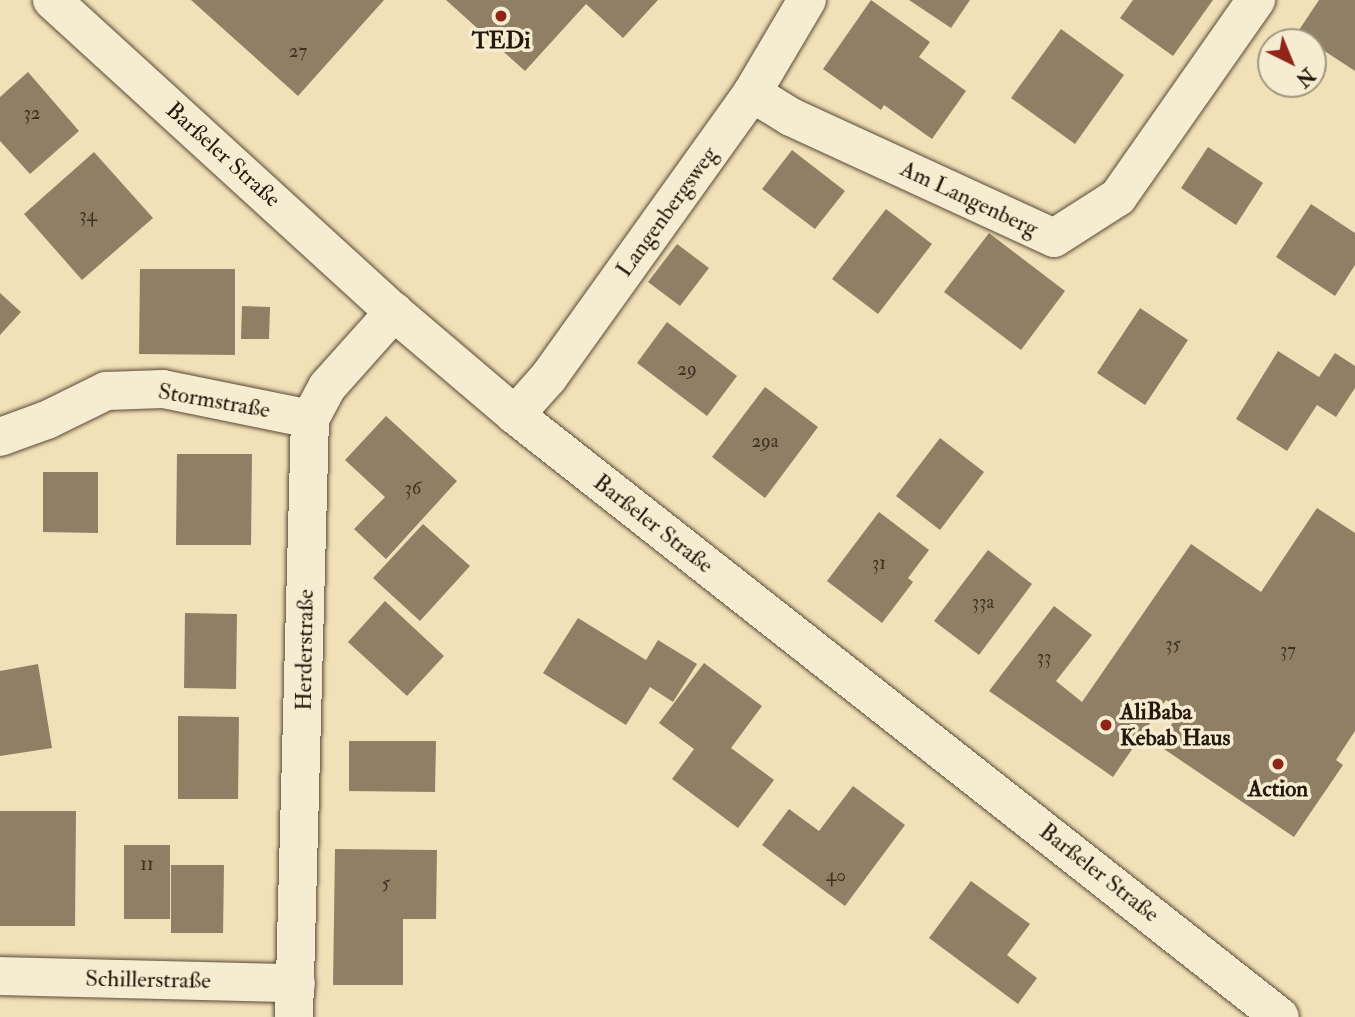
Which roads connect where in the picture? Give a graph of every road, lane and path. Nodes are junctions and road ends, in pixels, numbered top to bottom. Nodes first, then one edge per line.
1 (52, 0) edge
2 (807, 0) edge
3 (1256, 0) edge
4 (752, 93) junction
5 (394, 312) junction
6 (515, 415) junction
7 (310, 419) junction
8 (0, 438) edge
9 (0, 976) edge
10 (295, 1000) edge
11 (1280, 1017) edge

1 - 5 street, Barßeler Straße
2 - 4 street, Langenbergsweg
3 - 4 street, Am Langenberg
4 - 6 street, Langenbergsweg
5 - 6 street, Barßeler Straße
5 - 7 street, Herderstraße
6 - 11 street, Barßeler Straße
7 - 8 street, Stormstraße
7 - 10 street, Herderstraße
9 - 10 street, Schillerstraße

